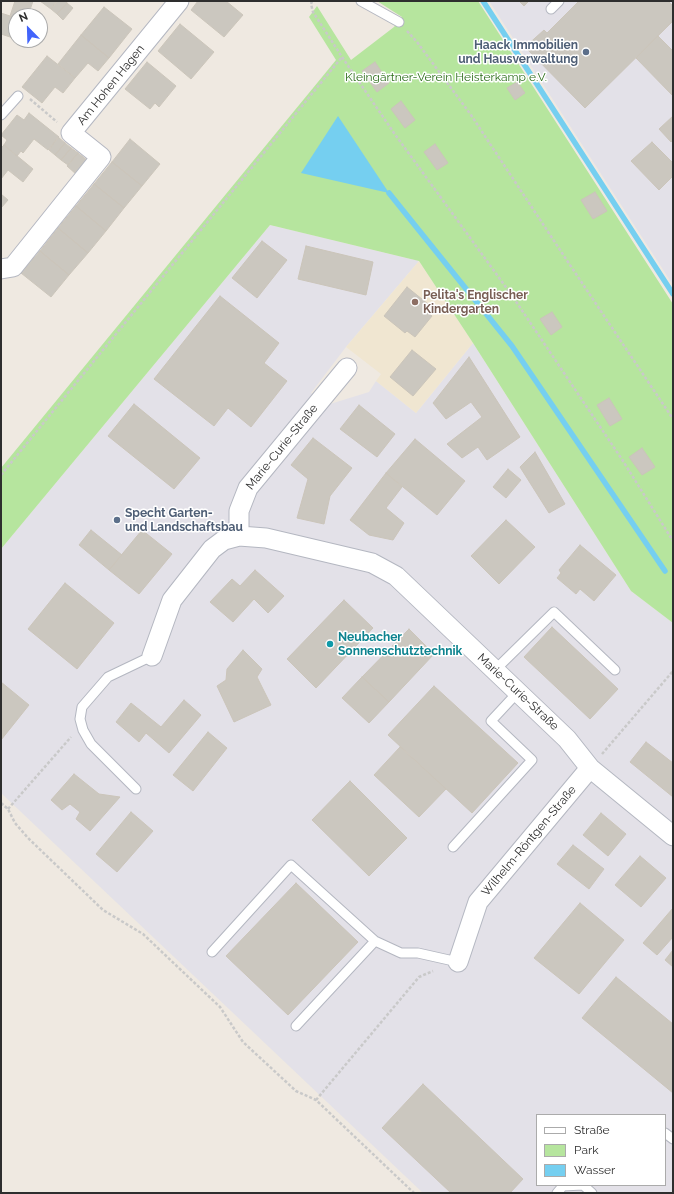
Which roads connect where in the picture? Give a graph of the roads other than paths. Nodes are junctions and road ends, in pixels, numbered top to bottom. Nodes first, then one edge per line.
1 (179, 1) edge
2 (361, 1) edge
3 (559, 1) edge
4 (551, 9) dead end
5 (399, 22) road end
6 (18, 96) road end
7 (1, 115) edge
8 (1, 269) edge
9 (347, 368) dead end
10 (239, 536) junction
11 (152, 656) joint
12 (495, 670) junction
13 (614, 670) dead end
14 (518, 692) junction
15 (590, 768) junction
16 (136, 789) dead end
17 (673, 836) edge
18 (453, 847) dead end
19 (375, 941) junction
20 (212, 952) dead end
21 (458, 962) joint
22 (296, 1026) dead end
23 (584, 1186) edge
24 (592, 1193) edge

1 - 8 street, Am Hohen Hagen
2 - 5 lane
3 - 4 lane
6 - 7 lane
9 - 10 street, Marie-Curie-Straße
10 - 11 street, Marie-Curie-Straße
10 - 12 street, Marie-Curie-Straße
11 - 16 lane
12 - 13 lane
12 - 14 street, Marie-Curie-Straße
14 - 15 street, Marie-Curie-Straße
14 - 18 lane
15 - 17 street, Marie-Curie-Straße
15 - 21 street, Wilhelm-Röntgen-Straße
19 - 20 lane
19 - 21 lane
19 - 22 lane
23 - 24 lane

